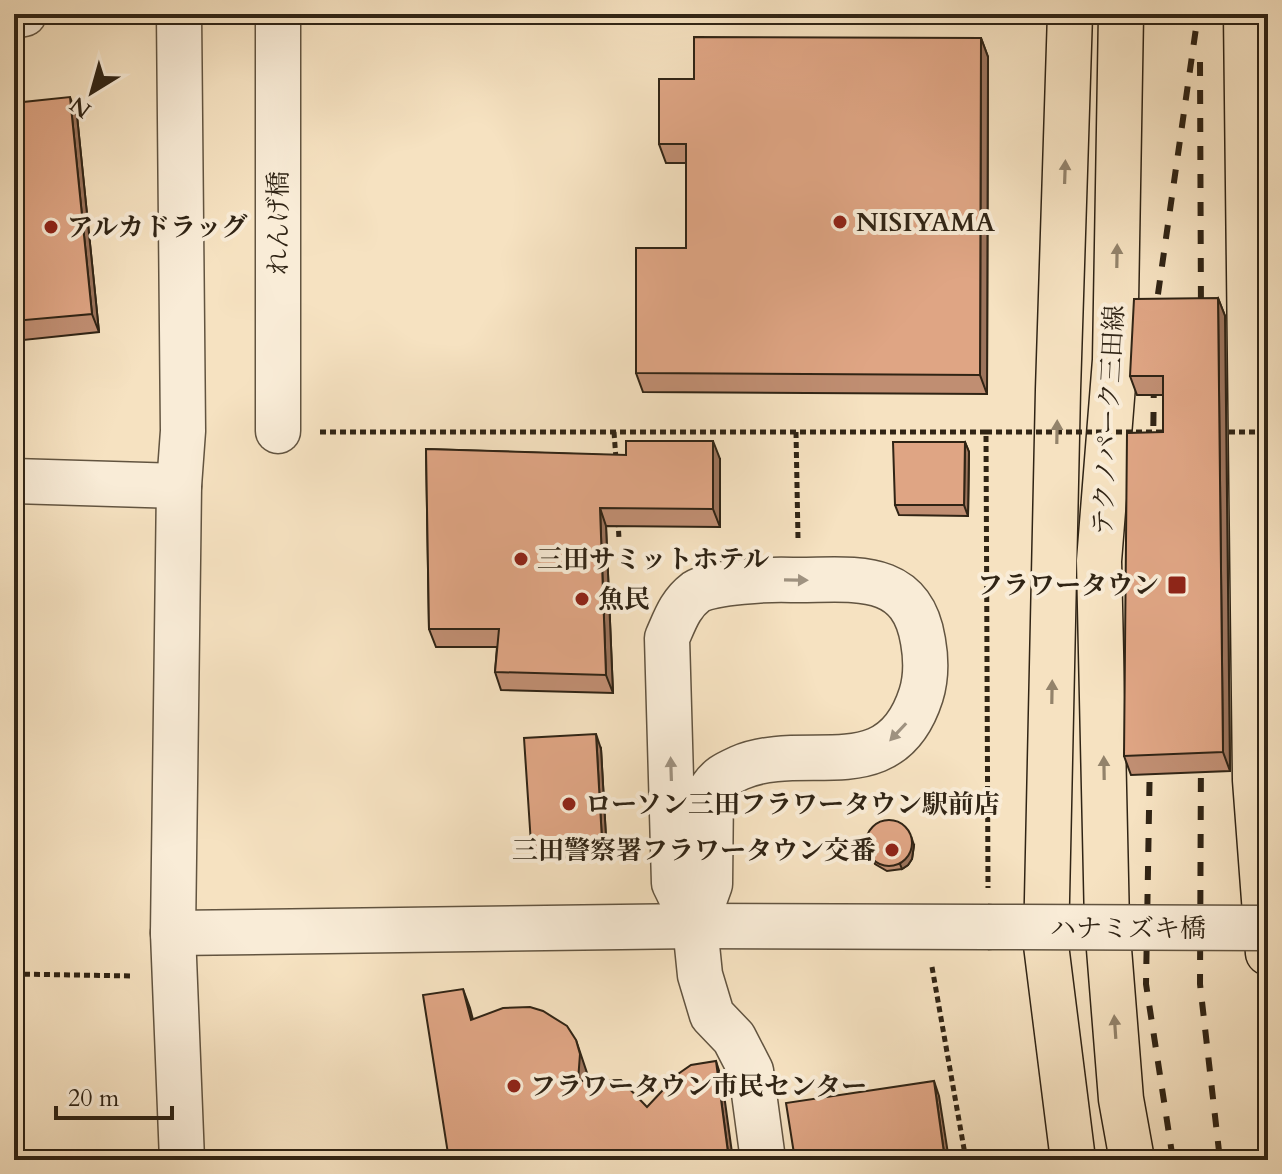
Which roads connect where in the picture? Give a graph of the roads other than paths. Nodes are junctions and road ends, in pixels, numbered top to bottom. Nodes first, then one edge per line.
1 (24, 14) edge
2 (179, 14) edge
3 (278, 14) edge
4 (1070, 14) edge
5 (1121, 14) edge
6 (1246, 14) edge
7 (14, 16) edge
8 (278, 431) road end
9 (14, 481) edge
10 (179, 486) junction
11 (1048, 879) junction
12 (695, 926) junction
13 (1268, 928) edge
14 (173, 933) junction
15 (1268, 953) edge
16 (182, 1160) edge
17 (763, 1160) edge
18 (1073, 1160) edge
19 (1108, 1160) edge
20 (1132, 1160) edge

1 - 7 street
2 - 10 street
3 - 8 street, れんげ橋
11 -> 4 main road
20 -> 5 main road, テクノパーク三田線
6 - 15 main road
9 - 10 street
10 - 14 street
11 - 18 main road
11 - 19 main road
12 -> 12 street
12 - 13 street, ハナミズキ橋, bridge
12 - 14 street, ハナミズキ橋
12 - 17 street
14 - 16 street

